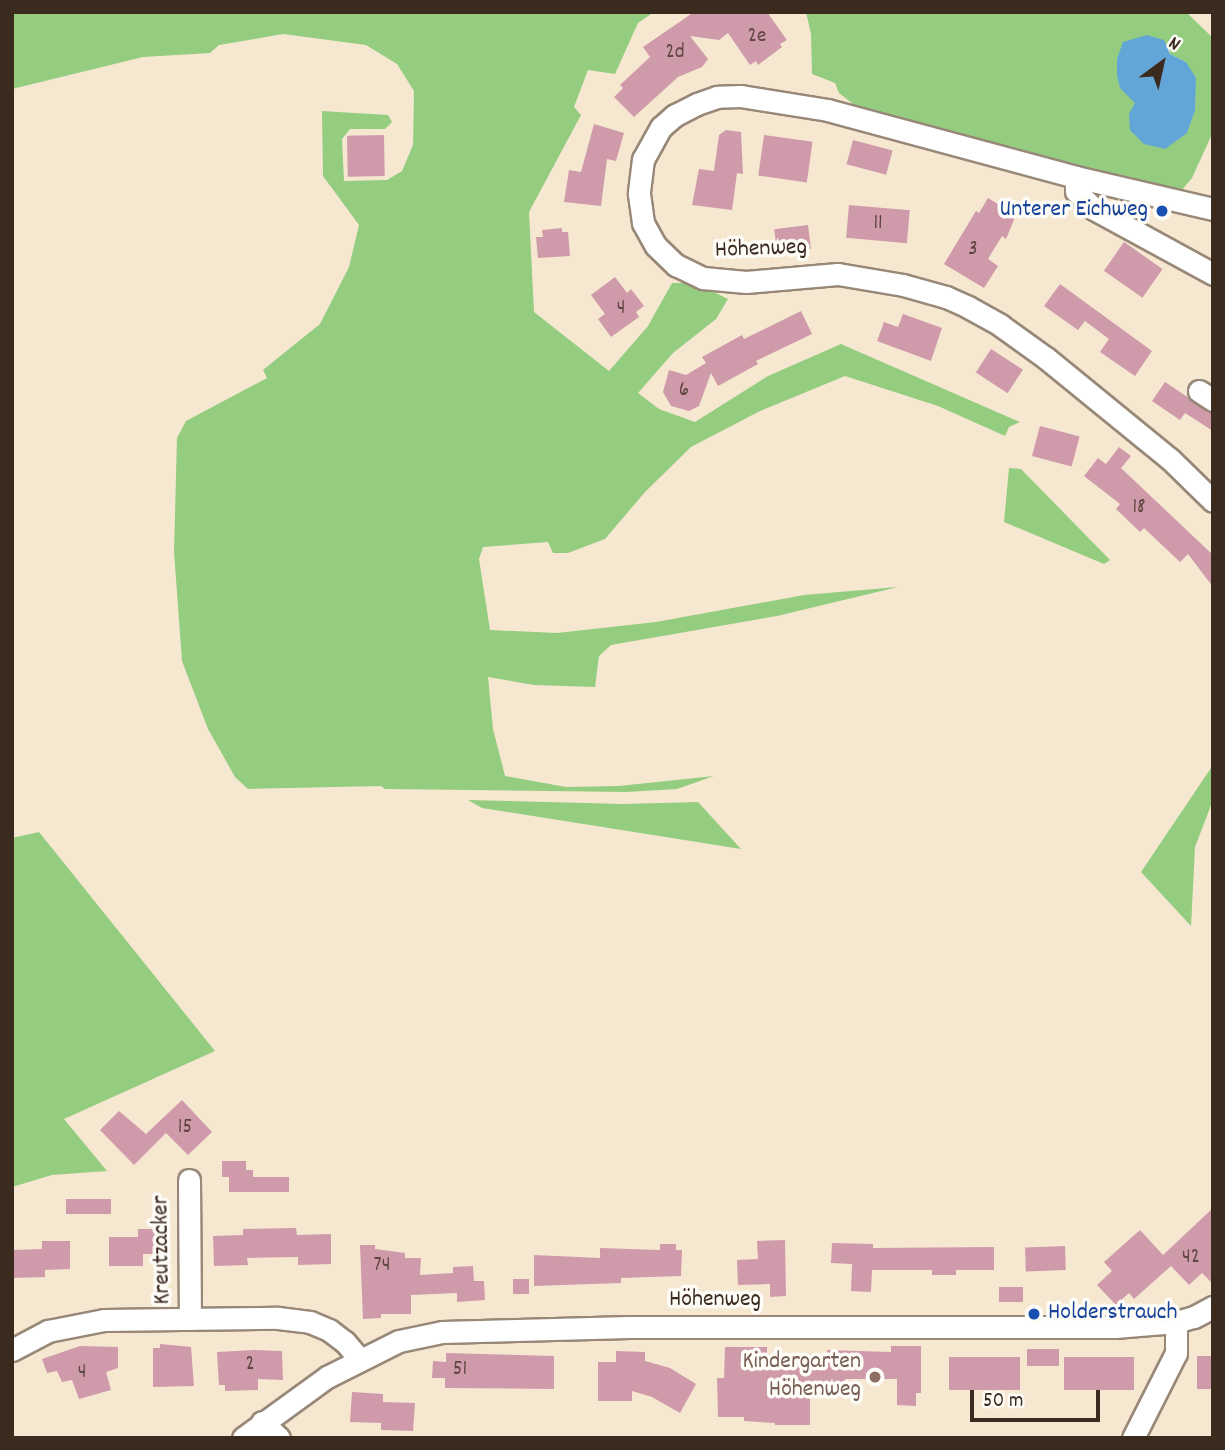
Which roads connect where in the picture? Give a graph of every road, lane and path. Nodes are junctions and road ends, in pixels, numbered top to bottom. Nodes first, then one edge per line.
1 (1076, 177) junction
2 (1213, 209) edge
3 (1213, 274) edge
4 (1213, 501) edge
5 (189, 1180) dead end
6 (1212, 1310) edge
7 (190, 1320) junction
8 (1176, 1322) junction
9 (12, 1350) edge
10 (360, 1360) junction
11 (262, 1422) junction
12 (243, 1438) edge
13 (279, 1438) edge
14 (1133, 1438) edge

1 - 2 street, Höhenweg
1 - 3 street
1 - 4 street, Höhenweg
5 - 7 street, Kreutzacker
6 - 8 street, Höhenweg
7 - 9 street, Kreutzacker
7 - 10 street, Kreutzacker
8 - 10 street, Höhenweg
8 - 14 street
10 - 11 street, Höhenweg
11 - 12 street, Höhenweg
11 - 13 street

